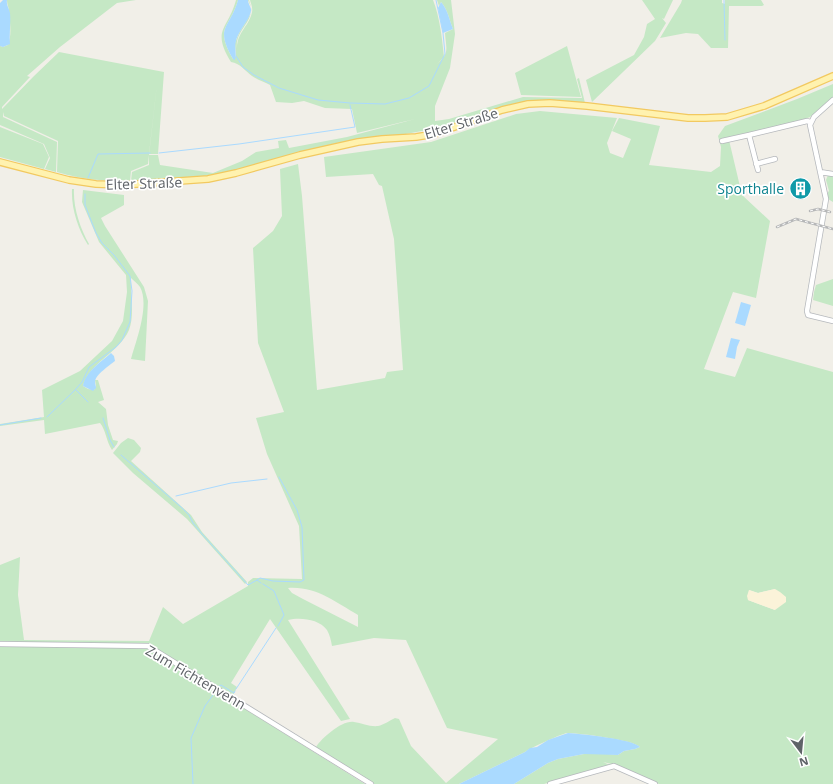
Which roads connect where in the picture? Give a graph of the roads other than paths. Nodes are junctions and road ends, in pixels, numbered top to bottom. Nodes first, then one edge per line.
1 (833, 76) edge
2 (832, 101) edge
3 (833, 107) edge
4 (810, 122) junction
5 (749, 135) junction
6 (722, 141) dead end
7 (775, 159) dead end
8 (0, 162) edge
9 (756, 164) junction
10 (758, 170) dead end
11 (820, 172) junction
12 (833, 174) edge
13 (833, 321) edge
14 (0, 644) edge
15 (371, 784) edge
16 (550, 784) edge
17 (655, 784) edge

1 - 8 main road, Elter Straße
2 - 3 street
2 - 4 street
4 - 5 street
4 - 11 street
5 - 6 street
5 - 9 street
7 - 9 street
9 - 10 street
11 - 12 street
11 - 13 street
14 - 15 street, Zum Fichtenvenn
16 - 17 street

